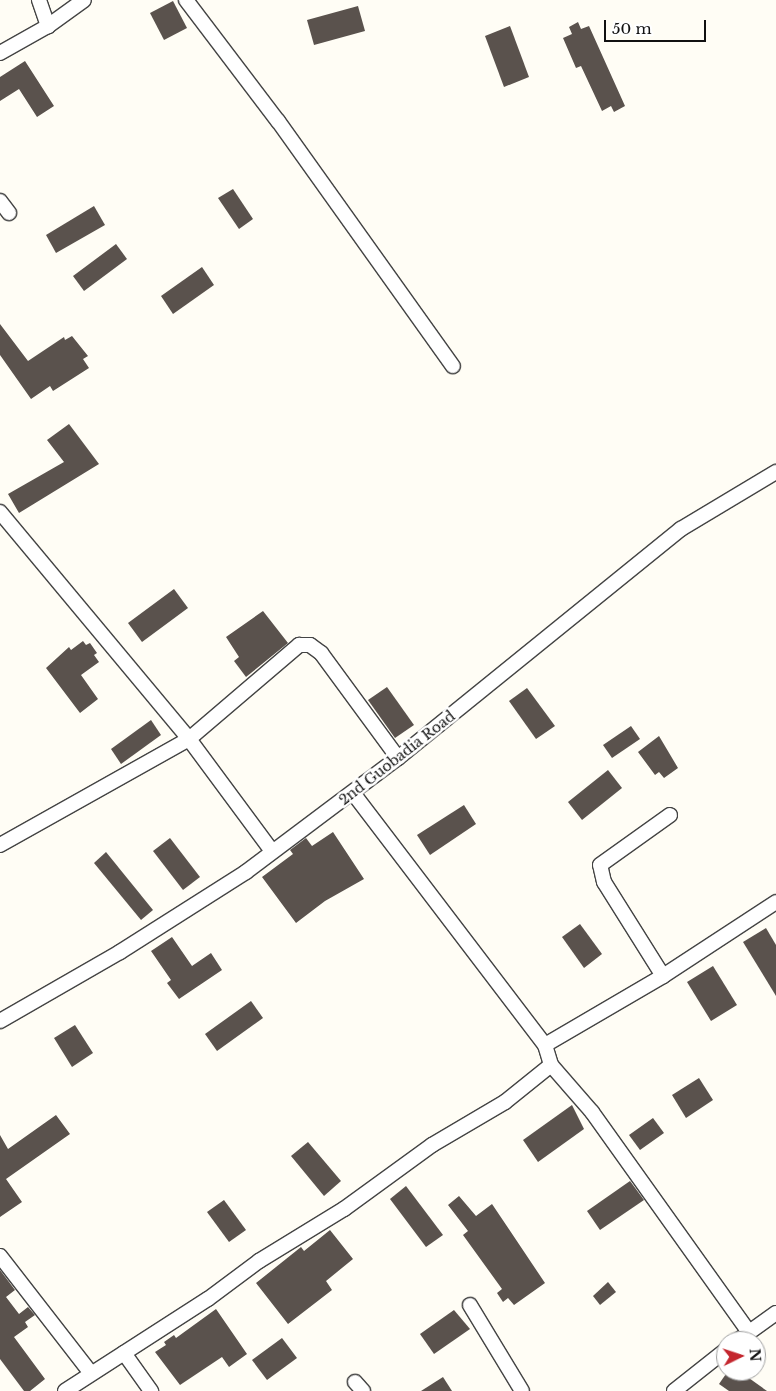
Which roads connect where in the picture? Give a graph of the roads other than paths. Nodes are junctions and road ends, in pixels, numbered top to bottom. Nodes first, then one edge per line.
1 (39, 0) edge
2 (84, 0) edge
3 (186, 0) edge
4 (48, 26) junction
5 (0, 53) edge
6 (0, 200) edge
7 (9, 213) dead end
8 (453, 366) dead end
9 (776, 472) edge
10 (2, 516) edge
11 (189, 739) junction
12 (398, 758) junction
13 (353, 792) junction
14 (670, 814) dead end
15 (0, 845) edge
16 (272, 851) junction
17 (776, 902) edge
18 (663, 976) junction
19 (0, 1021) edge
20 (545, 1045) junction
21 (551, 1065) junction
22 (0, 1256) edge
23 (470, 1305) dead end
24 (776, 1313) edge
25 (747, 1331) edge
26 (749, 1331) edge
27 (124, 1353) junction
28 (716, 1358) edge
29 (90, 1372) junction
30 (65, 1391) edge
31 (151, 1391) edge
32 (522, 1391) edge
33 (674, 1391) edge

1 - 4 street
2 - 4 street
3 - 8 street
4 - 5 street
6 - 7 street
9 - 12 street, 2nd Guobadia Road
10 - 11 street
11 - 12 street
11 - 15 street
11 - 16 street
12 - 13 street, 2nd Guobadia Road
13 - 16 street, 2nd Guobadia Road
13 - 20 street
14 - 18 street
16 - 19 street, 2nd Guobadia Road
17 - 18 street
18 - 20 street
20 - 21 street
21 - 25 street
21 - 27 street
22 - 29 street
23 - 32 street
24 - 26 street
27 - 29 street
27 - 31 street
28 - 33 street
29 - 30 street

